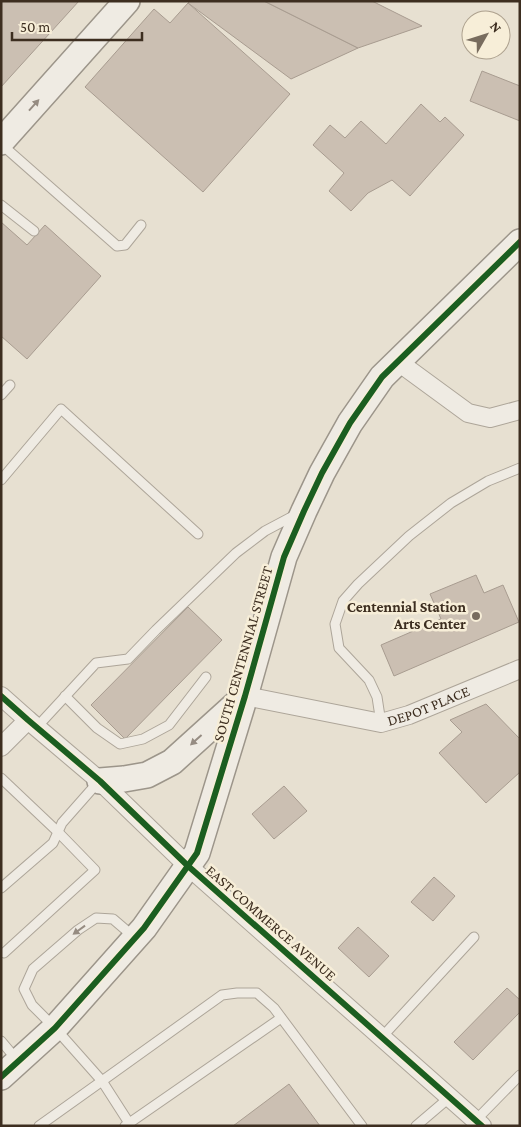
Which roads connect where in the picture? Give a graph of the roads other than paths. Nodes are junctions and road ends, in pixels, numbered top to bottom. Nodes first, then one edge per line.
1 (127, 1) edge
2 (1, 143) edge
3 (1, 205) edge
4 (141, 225) dead end
5 (34, 231) dead end
6 (520, 242) edge
7 (397, 362) junction
8 (10, 385) dead end
9 (1, 395) edge
10 (520, 410) edge
11 (520, 468) edge
12 (1, 480) edge
13 (304, 511) junction
14 (198, 534) dead end
15 (520, 669) edge
16 (206, 677) dead end
17 (1, 696) edge
18 (65, 696) junction
19 (245, 696) junction
20 (32, 724) junction
21 (381, 724) junction
22 (1, 747) edge
23 (1, 778) edge
24 (100, 781) junction
25 (58, 832) junction
26 (188, 866) junction
27 (1, 888) edge
28 (474, 937) dead end
29 (135, 938) junction
30 (2, 953) edge
31 (281, 1018) junction
32 (55, 1028) junction
33 (382, 1037) junction
34 (1, 1041) edge
35 (10, 1069) edge
36 (520, 1075) edge
37 (102, 1081) junction
38 (450, 1097) junction
39 (479, 1123) edge
40 (128, 1124) edge
41 (39, 1126) edge
42 (362, 1126) edge
43 (416, 1126) edge

2 -> 1 street
2 - 4 lane
3 - 5 lane
6 - 7 street, SOUTH CENTENNIAL STREET
7 - 10 street
7 - 13 street, SOUTH CENTENNIAL STREET
8 - 9 lane
11 - 21 lane
12 - 14 lane
13 - 18 lane
13 - 19 street, SOUTH CENTENNIAL STREET
15 - 21 street, DEPOT PLACE
16 - 18 lane
17 - 20 street, EAST COMMERCE AVENUE
18 - 20 lane
19 - 21 street, DEPOT PLACE
19 -> 24 street
19 - 26 street, SOUTH CENTENNIAL STREET
20 - 22 street
20 - 24 street, EAST COMMERCE AVENUE
23 - 25 lane
24 - 25 lane
24 - 26 street, EAST COMMERCE AVENUE
25 - 27 lane
25 - 30 lane
26 - 29 street, SOUTH CENTENNIAL STREET
26 - 33 street, EAST COMMERCE AVENUE
28 - 33 lane
29 - 32 street, SOUTH CENTENNIAL STREET
29 -> 32 lane
31 - 37 lane
31 - 40 lane
31 - 42 lane
32 - 35 street, SOUTH CENTENNIAL STREET
32 - 37 lane
33 - 38 street, EAST COMMERCE AVENUE
34 - 35 lane
36 - 39 lane
37 - 40 lane
37 - 41 lane
38 - 39 street, EAST COMMERCE AVENUE
38 - 43 lane

